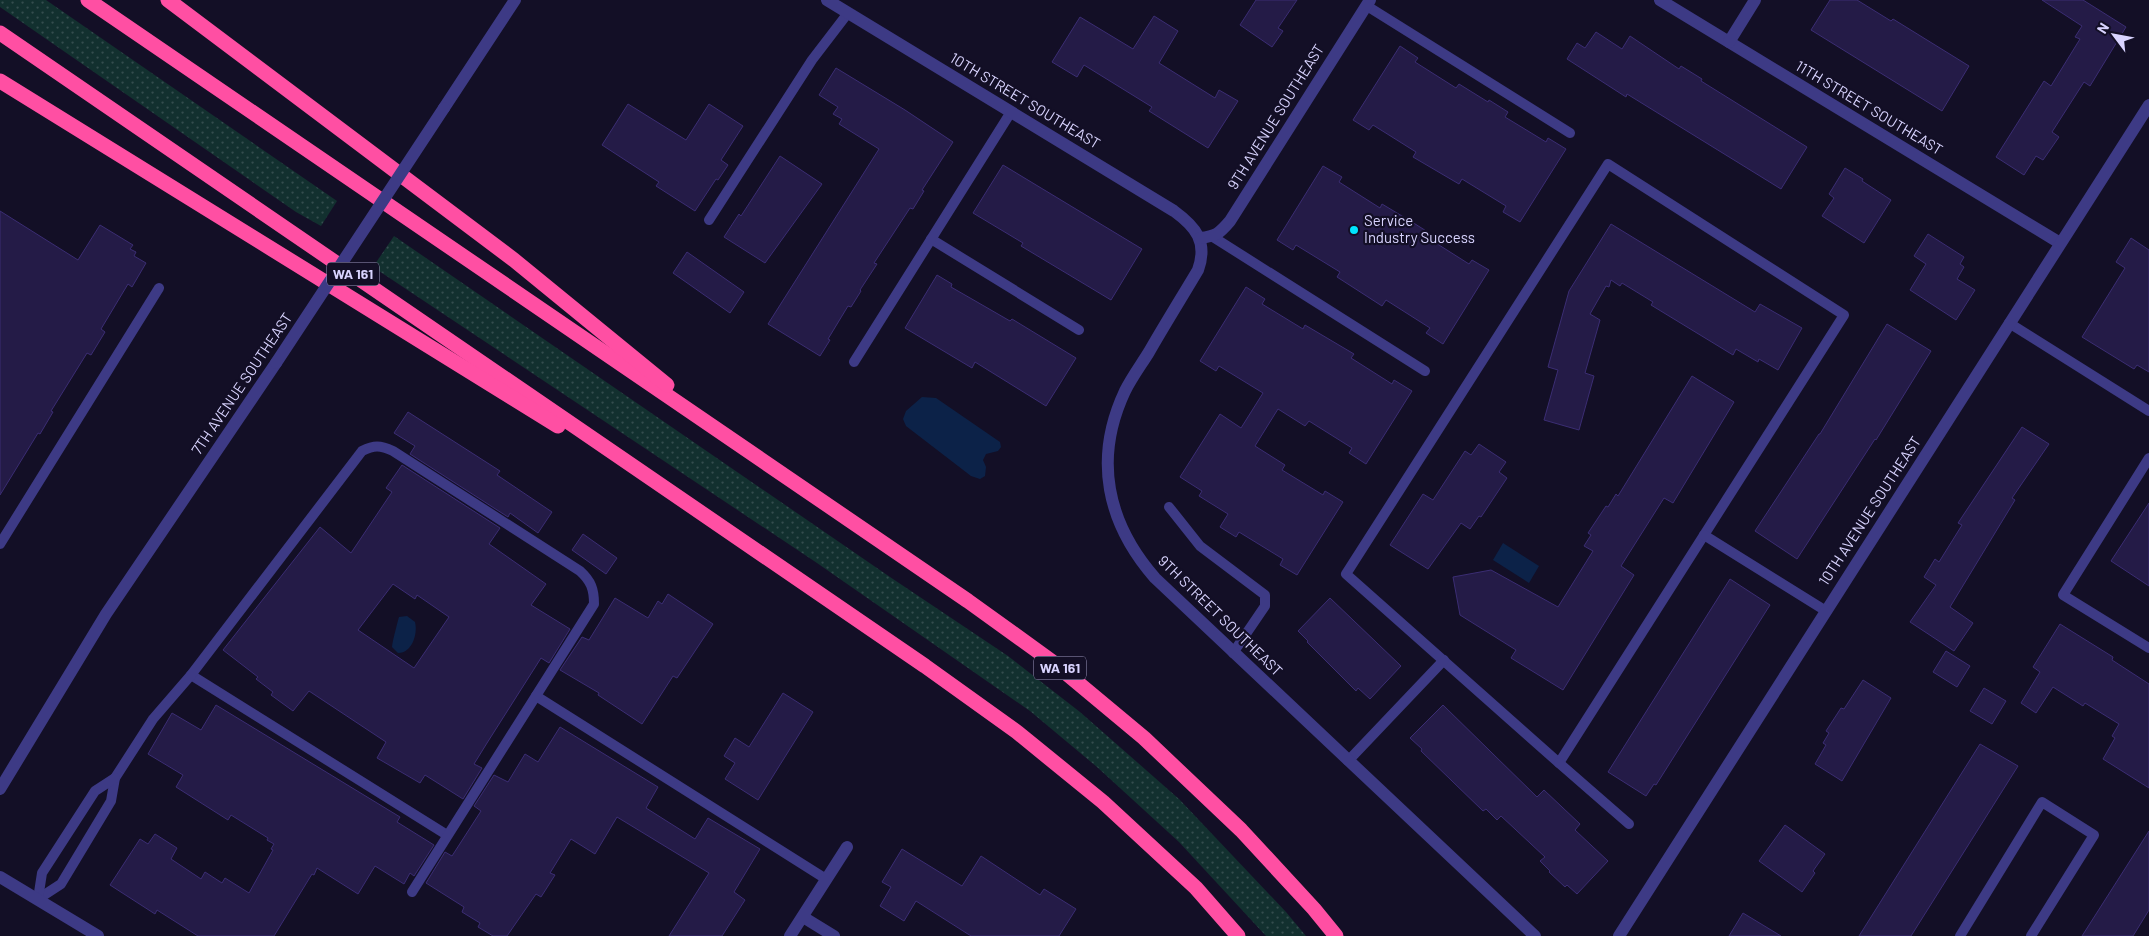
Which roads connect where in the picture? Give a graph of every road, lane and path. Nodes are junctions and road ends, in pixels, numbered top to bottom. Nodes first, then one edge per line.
1 (88, 0) edge
2 (168, 0) edge
3 (515, 0) edge
4 (827, 0) edge
5 (1660, 0) edge
6 (1755, 0) edge
7 (1368, 3) edge
8 (848, 13) junction
9 (0, 33) edge
10 (1729, 42) junction
11 (0, 80) edge
12 (2149, 105) edge
13 (1011, 112) junction
14 (1570, 133) dead end
15 (709, 220) dead end
16 (1213, 237) junction
17 (1200, 238) junction
18 (931, 239) junction
19 (2060, 243) junction
20 (159, 288) dead end
21 (2009, 324) junction
22 (1079, 330) dead end
23 (854, 362) dead end
24 (1425, 371) dead end
25 (2149, 411) edge
26 (743, 448) junction
27 (2149, 458) edge
28 (1169, 507) dead end
29 (706, 516) junction
30 (1704, 535) junction
31 (0, 544) edge
32 (1826, 611) junction
33 (2149, 648) edge
34 (1233, 653) junction
35 (1444, 660) junction
36 (191, 675) junction
37 (536, 696) junction
38 (1348, 760) junction
39 (1559, 763) junction
40 (115, 778) junction
41 (0, 789) edge
42 (1629, 824) dead end
43 (447, 835) junction
44 (847, 847) dead end
45 (0, 877) edge
46 (826, 878) junction
47 (412, 892) dead end
48 (38, 899) junction
49 (803, 917) junction
50 (98, 936) edge
51 (790, 936) edge
52 (834, 936) edge
53 (1238, 936) edge
54 (1336, 936) edge
55 (1535, 936) edge
56 (1619, 936) edge
57 (1960, 936) edge
58 (2032, 936) edge

1 - 26 highway, WA 161
2 - 26 highway
3 - 41 street, 7TH AVENUE SOUTHEAST, bridge
4 - 8 street, 10TH STREET SOUTHEAST
5 - 10 street, 11TH STREET SOUTHEAST
6 - 10 street
7 - 14 lane
7 - 16 street, 9TH AVENUE SOUTHEAST
8 - 13 street, 10TH STREET SOUTHEAST
8 - 15 lane
9 - 29 highway, WA 161
10 - 19 street, 11TH STREET SOUTHEAST
11 - 29 highway
12 - 19 street, 10TH AVENUE SOUTHEAST
13 - 17 street, 10TH STREET SOUTHEAST
13 - 18 lane
16 - 17 street
16 - 24 lane
17 - 34 street, 9TH STREET SOUTHEAST
18 - 22 lane
18 - 23 lane
19 - 21 street, 10TH AVENUE SOUTHEAST
20 - 31 lane
21 - 25 lane
21 - 32 street, 10TH AVENUE SOUTHEAST
26 - 54 highway, WA 161
27 - 33 lane
28 - 34 lane
29 - 53 highway, WA 161
30 - 32 lane
30 - 35 lane
30 - 39 lane
32 - 56 street, 10TH AVENUE SOUTHEAST
34 - 38 street, 9TH STREET SOUTHEAST
35 - 38 lane
35 - 39 lane
36 - 37 lane
36 - 40 lane
36 - 43 lane
37 - 43 lane
37 - 46 lane
38 - 55 street, 9TH STREET SOUTHEAST
39 - 42 lane
40 - 48 lane
40 - 48 lane
43 - 47 lane
44 - 46 street
45 - 48 street
46 - 49 street
48 - 50 street
49 - 51 street
49 - 52 street
57 - 58 lane

